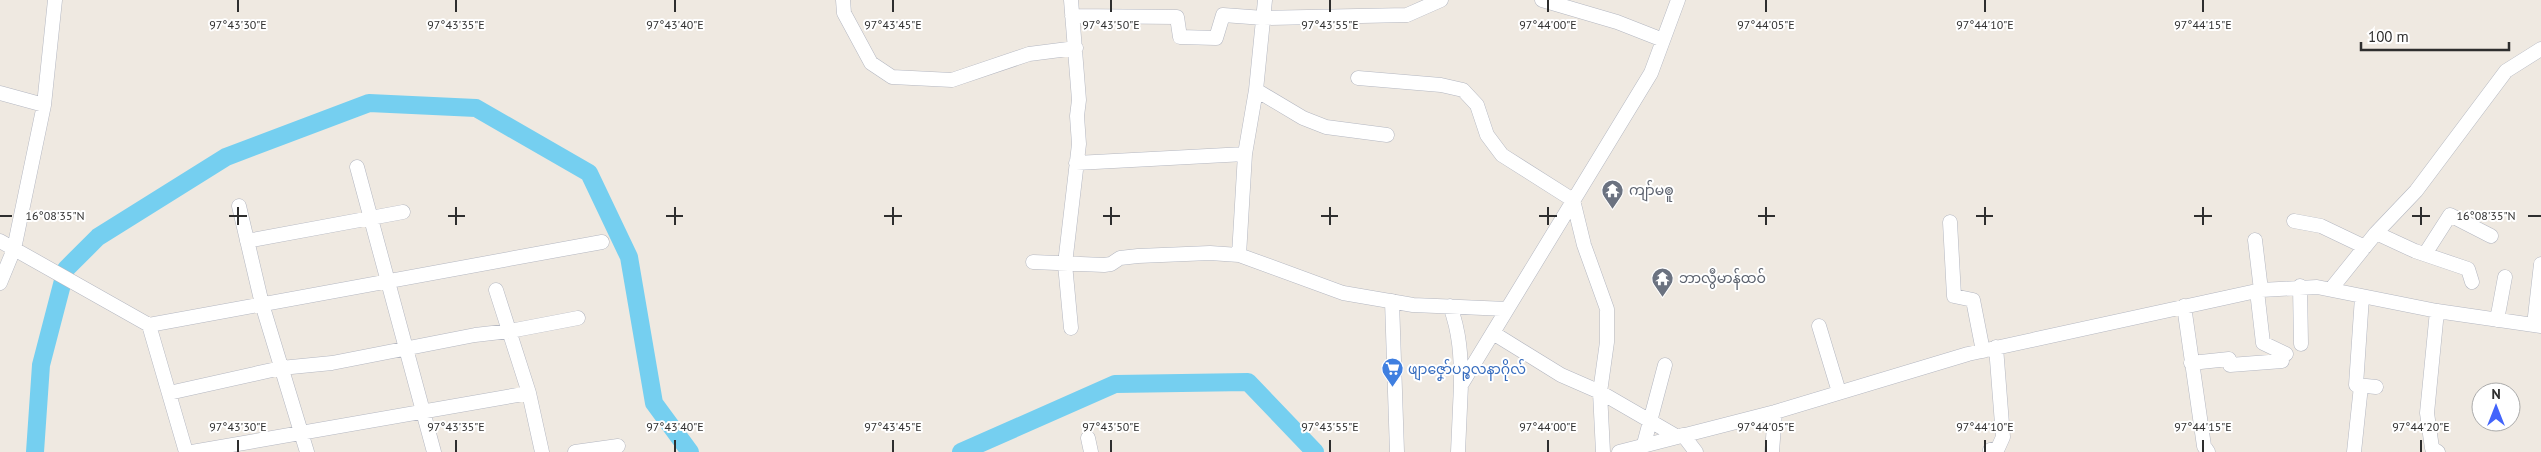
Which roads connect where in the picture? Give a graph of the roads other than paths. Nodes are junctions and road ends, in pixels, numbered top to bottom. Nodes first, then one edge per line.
1 (55, 0) edge
2 (843, 0) edge
3 (1071, 0) edge
4 (1264, 0) edge
5 (1441, 0) edge
6 (1542, 0) edge
7 (1678, 0) edge
8 (1072, 16) junction
9 (1264, 18) junction
10 (1664, 40) junction
11 (1076, 48) junction
12 (2541, 49) edge
13 (1358, 78) dead end
14 (1256, 90) junction
15 (0, 93) edge
16 (44, 105) junction
17 (1387, 135) dead end
18 (1245, 154) junction
19 (1076, 163) junction
20 (357, 167) dead end
21 (1573, 200) junction
22 (240, 206) dead end
23 (403, 212) dead end
24 (370, 217) junction
25 (2294, 221) dead end
26 (1950, 222) dead end
27 (2376, 233) junction
28 (2491, 236) dead end
29 (2255, 240) dead end
30 (0, 241) edge
31 (248, 241) junction
32 (602, 242) dead end
33 (2365, 247) junction
34 (14, 249) junction
35 (2425, 254) junction
36 (1239, 255) junction
37 (1033, 262) dead end
38 (1065, 264) junction
39 (2541, 264) edge
40 (2, 274) edge
41 (2505, 277) dead end
42 (388, 281) junction
43 (2472, 282) dead end
44 (2300, 286) junction
45 (2331, 289) junction
46 (496, 290) dead end
47 (2259, 290) junction
48 (2362, 297) junction
49 (1392, 301) junction
50 (262, 304) junction
51 (1450, 306) junction
52 (2184, 306) junction
53 (1507, 309) junction
54 (2438, 311) junction
55 (578, 318) dead end
56 (2497, 320) junction
57 (149, 325) junction
58 (1819, 326) dead end
59 (2538, 326) edge
60 (1071, 328) dead end
61 (510, 331) junction
62 (1493, 334) junction
63 (2301, 344) dead end
64 (1990, 349) junction
65 (406, 350) junction
66 (2191, 363) junction
67 (1665, 365) dead end
68 (281, 368) junction
69 (1461, 386) junction
70 (2361, 386) junction
71 (2376, 387) dead end
72 (1600, 392) junction
73 (1839, 392) junction
74 (169, 393) junction
75 (529, 393) junction
76 (1775, 412) junction
77 (423, 413) junction
78 (1650, 419) junction
79 (301, 432) junction
80 (1680, 435) junction
81 (1088, 438) dead end
82 (1644, 444) junction
83 (618, 446) dead end
84 (1990, 450) dead end
85 (186, 452) edge
86 (192, 452) edge
87 (307, 452) edge
88 (434, 452) edge
89 (542, 452) edge
90 (574, 452) edge
91 (1091, 452) edge
92 (1397, 452) edge
93 (1458, 452) edge
94 (1603, 452) edge
95 (1619, 452) edge
96 (1696, 452) edge
97 (1772, 452) edge
98 (2208, 452) edge
99 (2354, 452) edge
100 (2438, 452) edge

1 - 16 street
2 - 11 street
3 - 8 street
4 - 9 street
5 - 9 street
6 - 10 street
7 - 10 street
8 - 9 street
8 - 11 street
9 - 14 street
10 - 21 street
11 - 19 street
12 - 27 street
13 - 21 street
14 - 17 street
14 - 18 street
15 - 16 street
16 - 34 street
18 - 19 street
18 - 36 street
19 - 38 street
20 - 24 street
21 - 53 street
21 - 72 street
22 - 31 street
23 - 24 street
24 - 31 street
24 - 42 street
25 - 33 street
26 - 64 street
27 - 33 street
27 - 35 street
28 - 35 street
29 - 47 street
30 - 34 street
31 - 50 street
32 - 42 street
33 - 45 street
34 - 40 street
34 - 57 street
35 - 43 street
36 - 38 street
36 - 49 street
37 - 38 street
38 - 60 street
39 - 59 street
41 - 56 street
42 - 50 street
42 - 65 street
44 - 45 street
44 - 47 street
44 - 63 street
45 - 48 street
46 - 61 street
47 - 52 street
47 - 66 street
48 - 54 street
48 - 70 street
49 - 51 street
49 - 92 street
50 - 57 street
50 - 68 street
51 - 53 street
51 - 69 street
52 - 64 street
52 - 66 street
53 - 62 street
54 - 56 street
54 - 100 street
55 - 61 street
56 - 59 street
57 - 74 street
58 - 73 street
61 - 65 street
61 - 75 street
62 - 69 street
62 - 72 street
64 - 73 street
64 - 84 street
65 - 68 street
65 - 77 street
66 - 98 street
67 - 78 street
68 - 74 street
68 - 79 street
69 - 93 street
70 - 71 street
70 - 99 street
72 - 78 street
72 - 94 street
73 - 76 street
74 - 85 street
75 - 77 street
75 - 89 street
76 - 80 street
76 - 97 street
77 - 79 street
77 - 88 street
78 - 80 street
78 - 82 street
79 - 86 street
79 - 87 street
80 - 82 street
80 - 96 street
81 - 91 street
82 - 95 street
83 - 90 street

